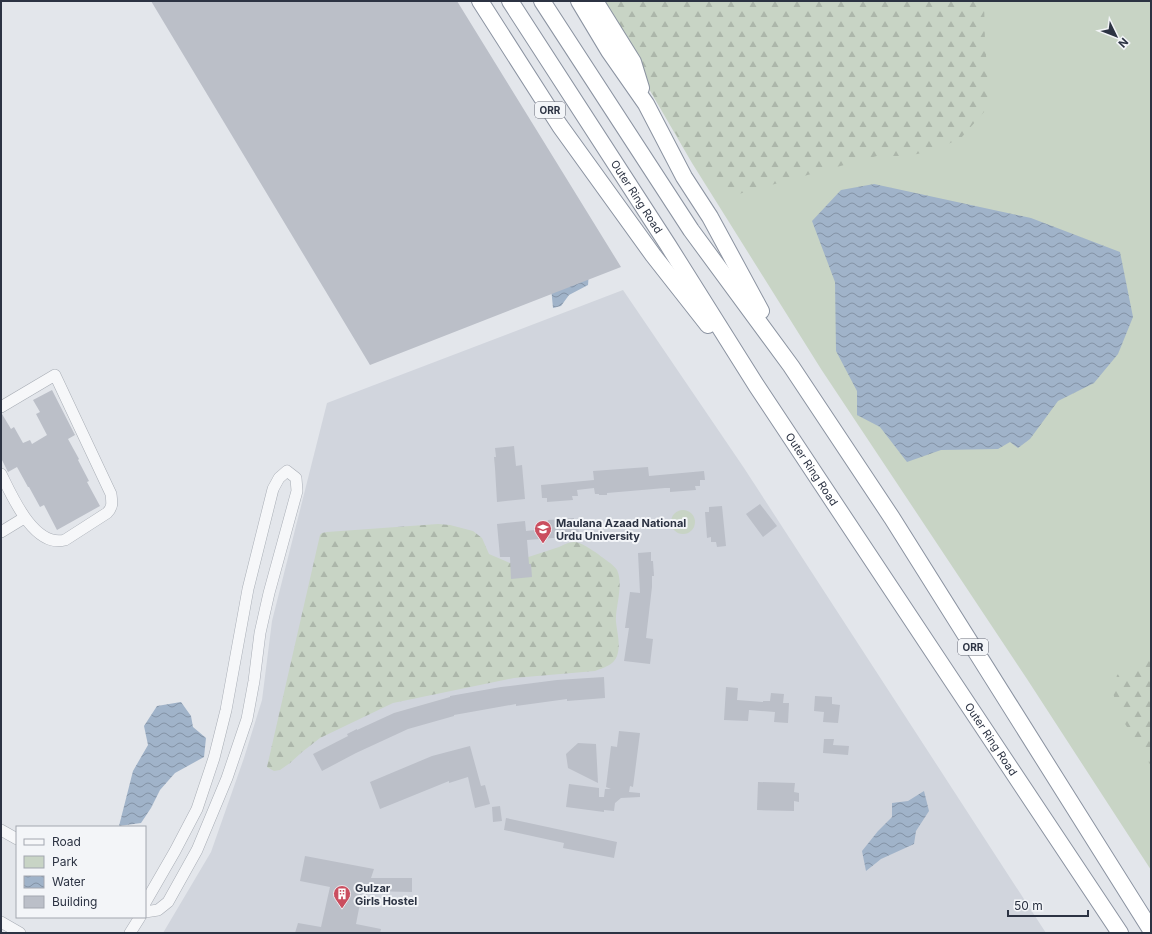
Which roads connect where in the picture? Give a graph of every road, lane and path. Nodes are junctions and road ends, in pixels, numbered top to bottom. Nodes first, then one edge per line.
1 (480, 1) edge
2 (510, 1) edge
3 (542, 1) edge
4 (579, 1) edge
5 (595, 1) edge
6 (646, 104) junction
7 (791, 366) junction
8 (756, 385) junction
9 (1, 406) edge
10 (1, 474) edge
11 (24, 518) junction
12 (1, 532) edge
13 (1, 830) edge
14 (16, 838) edge
15 (146, 901) edge
16 (146, 912) edge
17 (139, 918) edge
18 (1, 922) edge
19 (1151, 930) edge
20 (20, 933) edge
21 (130, 933) edge
22 (1120, 933) edge

1 - 8 highway, ORR
2 - 8 highway, Outer Ring Road / ORR
3 - 7 highway, ORR
4 - 6 highway, ORR
5 - 6 highway, ORR
6 - 7 highway, ORR
7 - 19 highway, ORR
8 - 22 highway, Outer Ring Road / ORR
9 - 11 street
10 - 11 street
11 - 12 street
13 - 14 street
15 - 16 street
17 - 21 street
18 - 20 street

